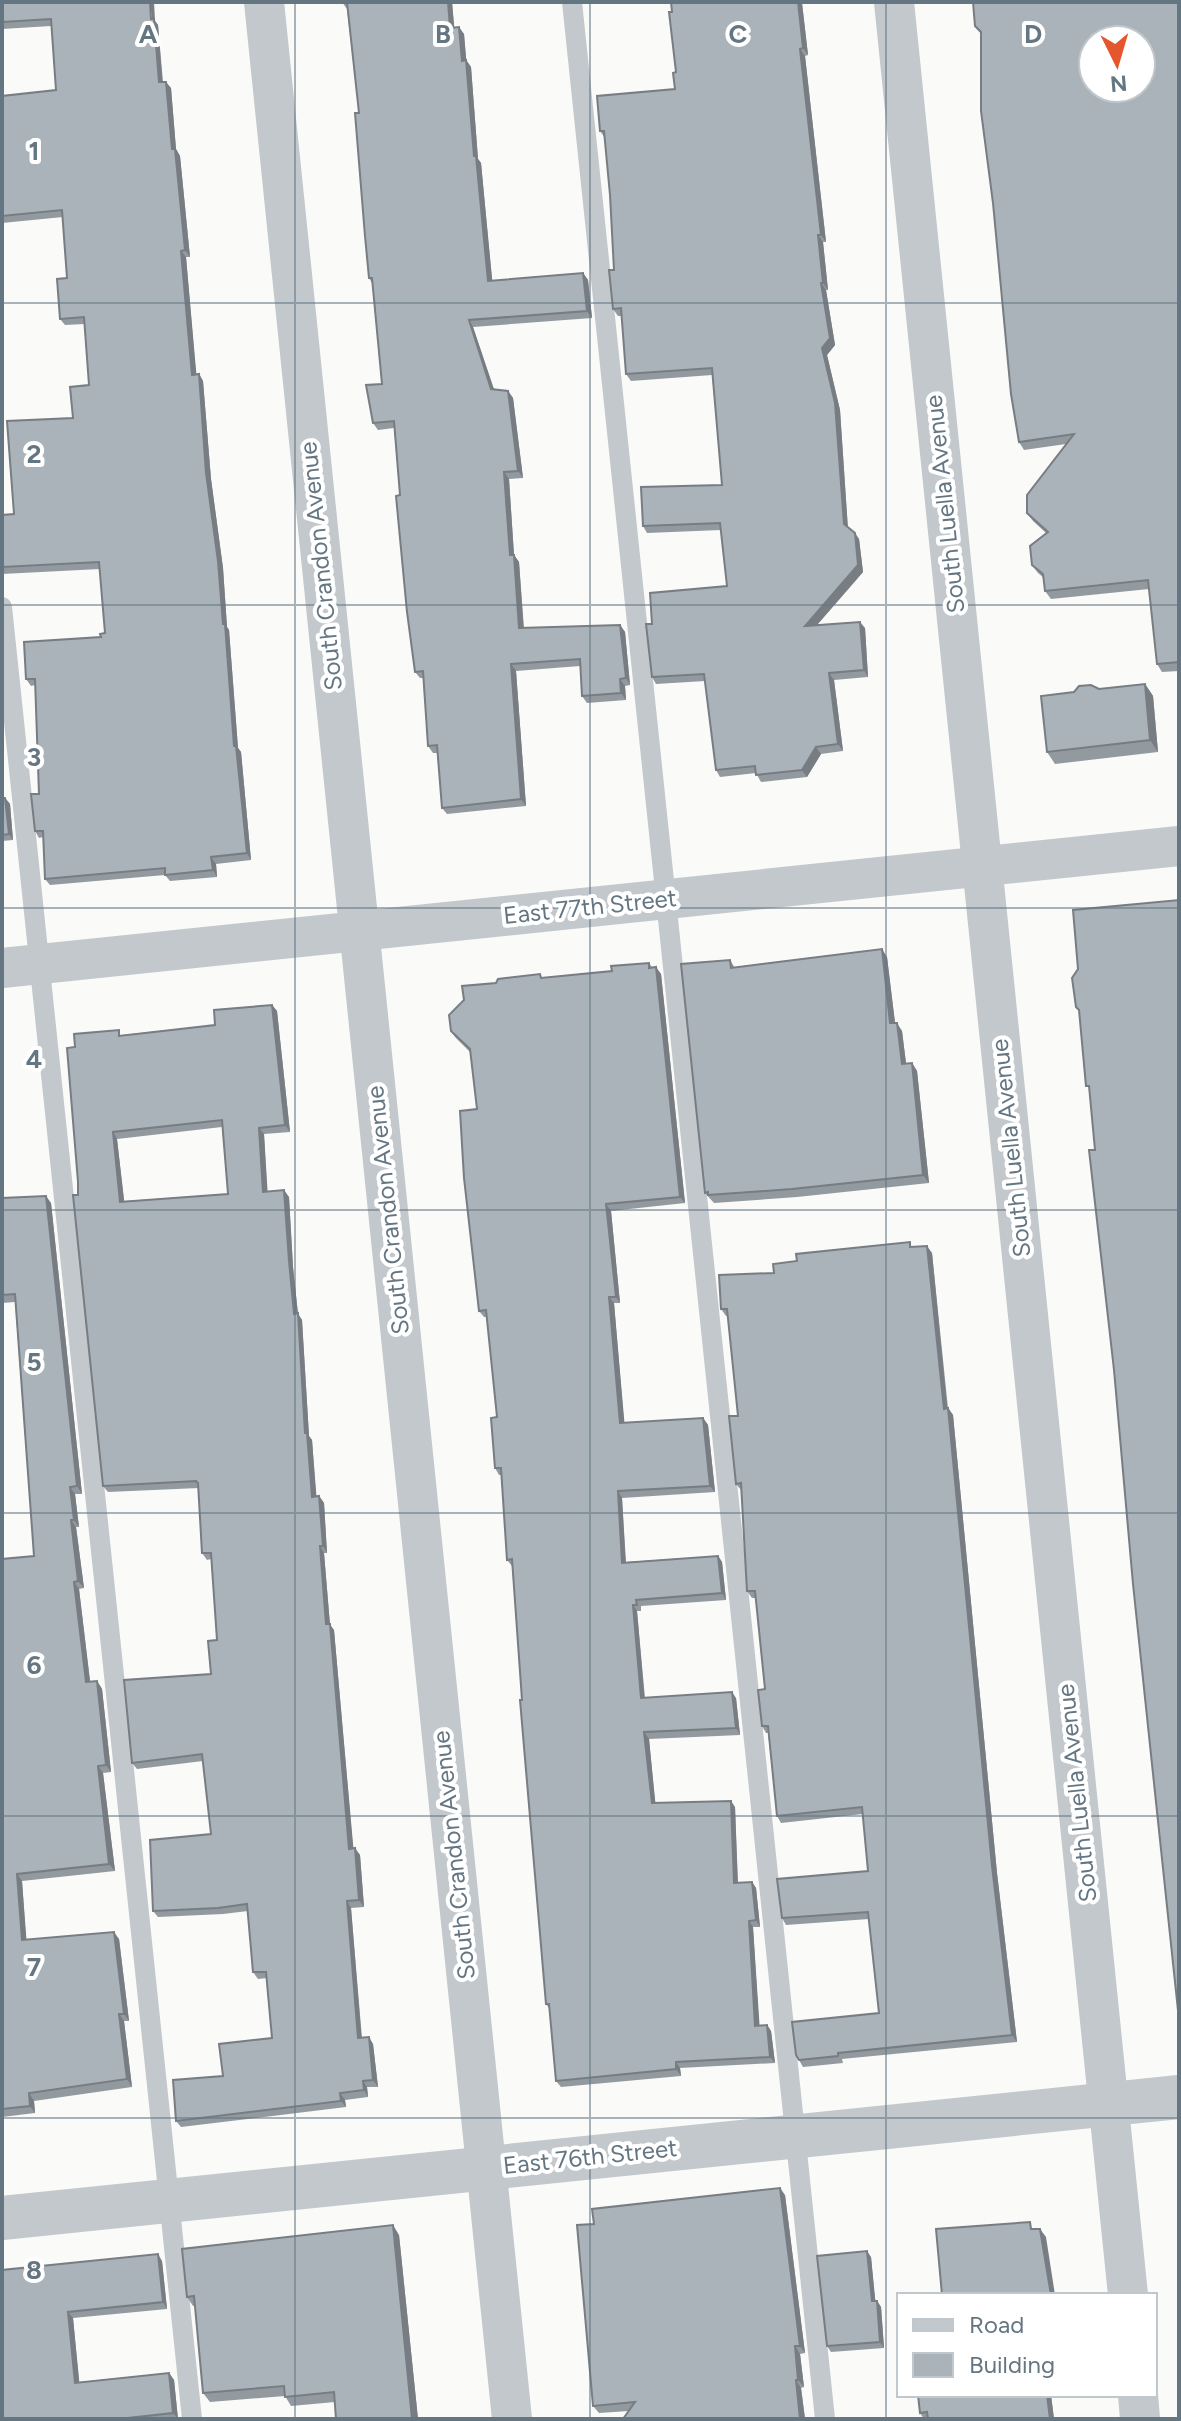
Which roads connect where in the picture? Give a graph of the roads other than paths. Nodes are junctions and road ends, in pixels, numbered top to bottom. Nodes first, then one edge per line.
1 (264, 2) edge
2 (572, 2) edge
3 (894, 2) edge
4 (2, 607) edge
5 (1179, 846) edge
6 (982, 866) junction
7 (666, 899) junction
8 (359, 931) junction
9 (21, 966) edge
10 (1179, 2097) edge
11 (1108, 2104) junction
12 (796, 2136) junction
13 (486, 2168) junction
14 (169, 2201) junction
15 (2, 2218) edge
16 (1128, 2293) edge
17 (1138, 2397) edge
18 (192, 2419) edge
19 (512, 2419) edge
20 (825, 2419) edge
21 (1140, 2419) edge

1 - 8 street, South Crandon Avenue
2 - 7 lane
3 - 6 street, South Luella Avenue
4 - 9 lane
5 - 6 street, East 77th Street
6 - 7 street, East 77th Street
6 - 11 street, South Luella Avenue
7 - 8 street, East 77th Street
7 - 12 lane
8 - 9 street, East 77th Street
8 - 13 street, South Crandon Avenue
9 - 14 lane
10 - 11 street, East 76th Street
11 - 12 street, East 76th Street
11 - 16 street, South Luella Avenue
12 - 13 street, East 76th Street
12 - 20 lane
13 - 14 street, East 76th Street
13 - 19 street, South Crandon Avenue
14 - 15 street, East 76th Street
14 - 18 lane
17 - 21 street

